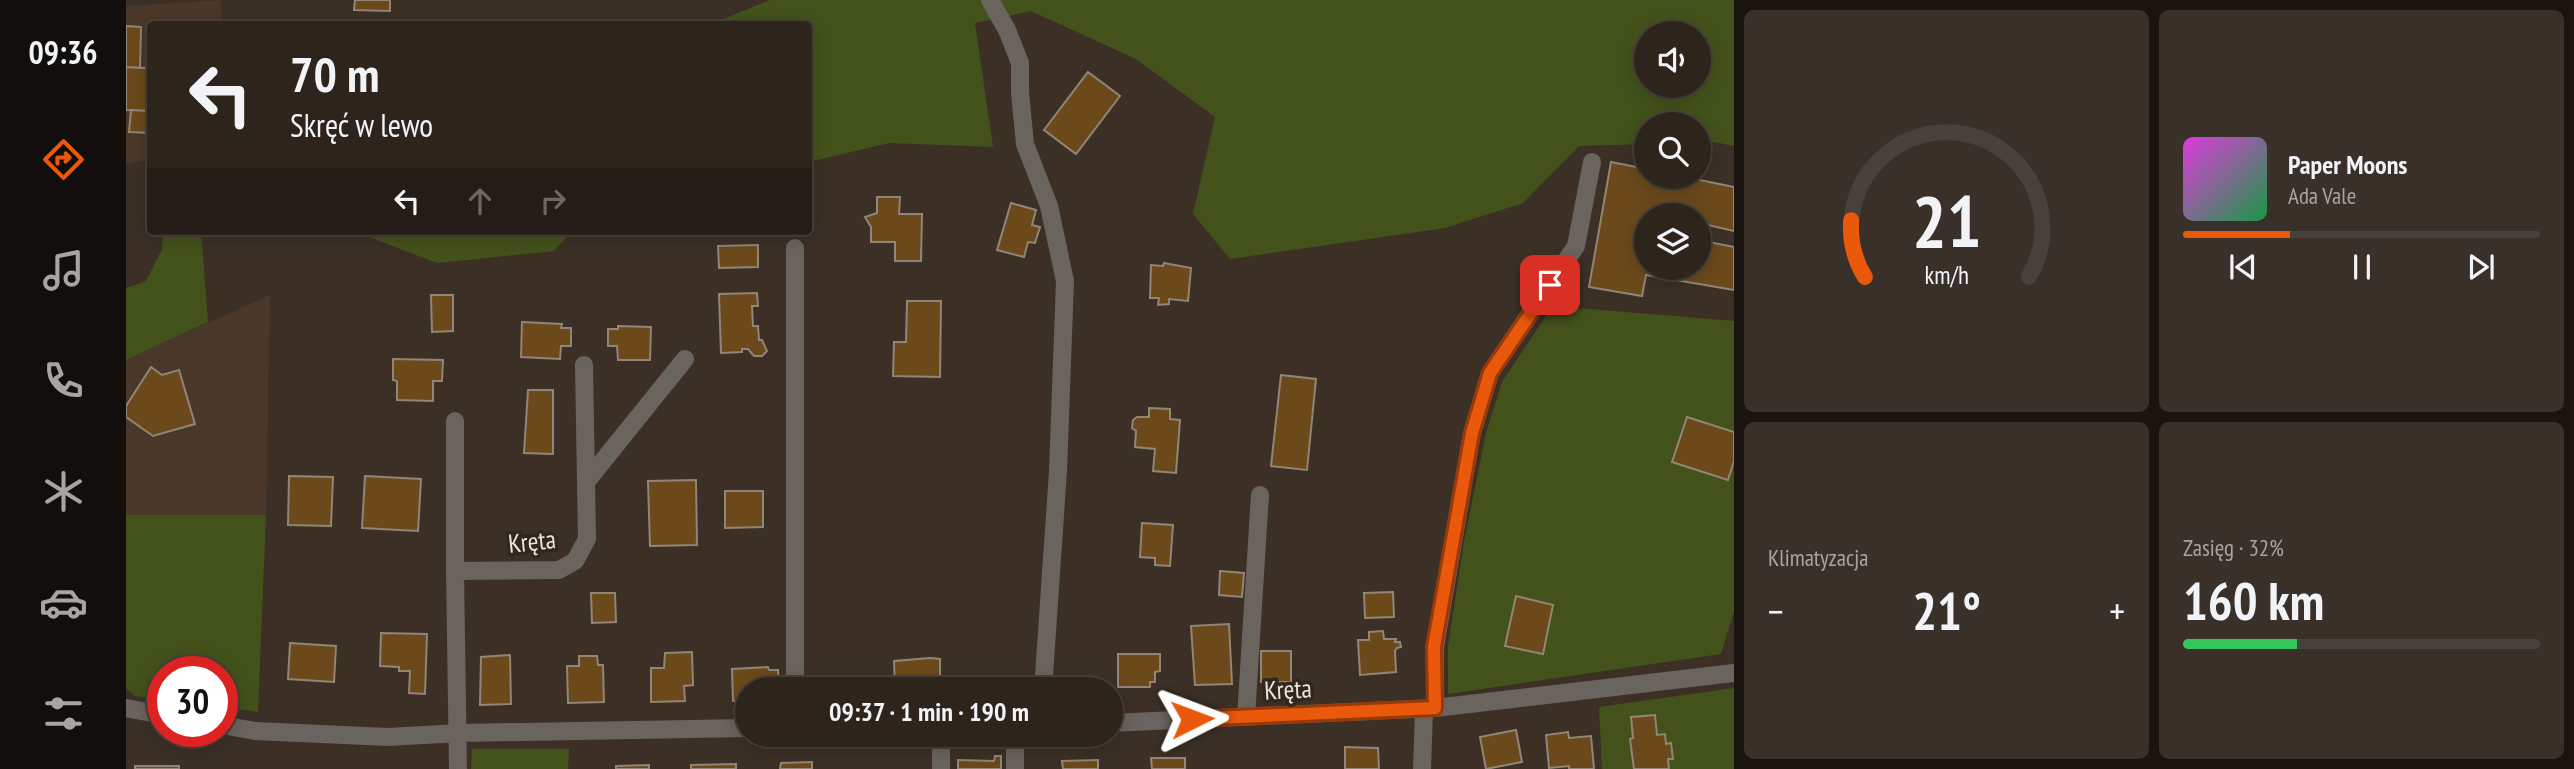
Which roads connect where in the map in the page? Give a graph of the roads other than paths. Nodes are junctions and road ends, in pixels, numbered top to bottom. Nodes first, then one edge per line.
1 (990, 0) edge
2 (1592, 162) dead end
3 (795, 248) dead end
4 (685, 359) dead end
5 (584, 365) dead end
6 (454, 421) dead end
7 (586, 482) junction
8 (1260, 495) dead end
9 (456, 571) junction
10 (1734, 673) edge
11 (795, 677) edge
12 (1044, 677) edge
13 (126, 708) edge
14 (1430, 709) junction
15 (147, 712) edge
16 (1246, 717) junction
17 (1123, 722) edge
18 (238, 728) edge
19 (735, 728) edge
20 (459, 733) junction
21 (941, 747) edge
22 (1015, 747) edge
23 (458, 769) edge
24 (941, 769) edge
25 (1015, 769) edge
26 (1422, 769) edge

1 - 12 street
2 - 14 street
3 - 11 street
4 - 7 street
5 - 7 street, Kręta
6 - 9 street
7 - 9 street, Kręta
8 - 16 street
9 - 20 street
10 - 14 street, Kręta
13 - 15 street
14 - 16 street, Kręta
14 - 26 street
16 - 17 street, Kręta
18 - 20 street
19 - 20 street
20 - 23 street
21 - 24 street
22 - 25 street

